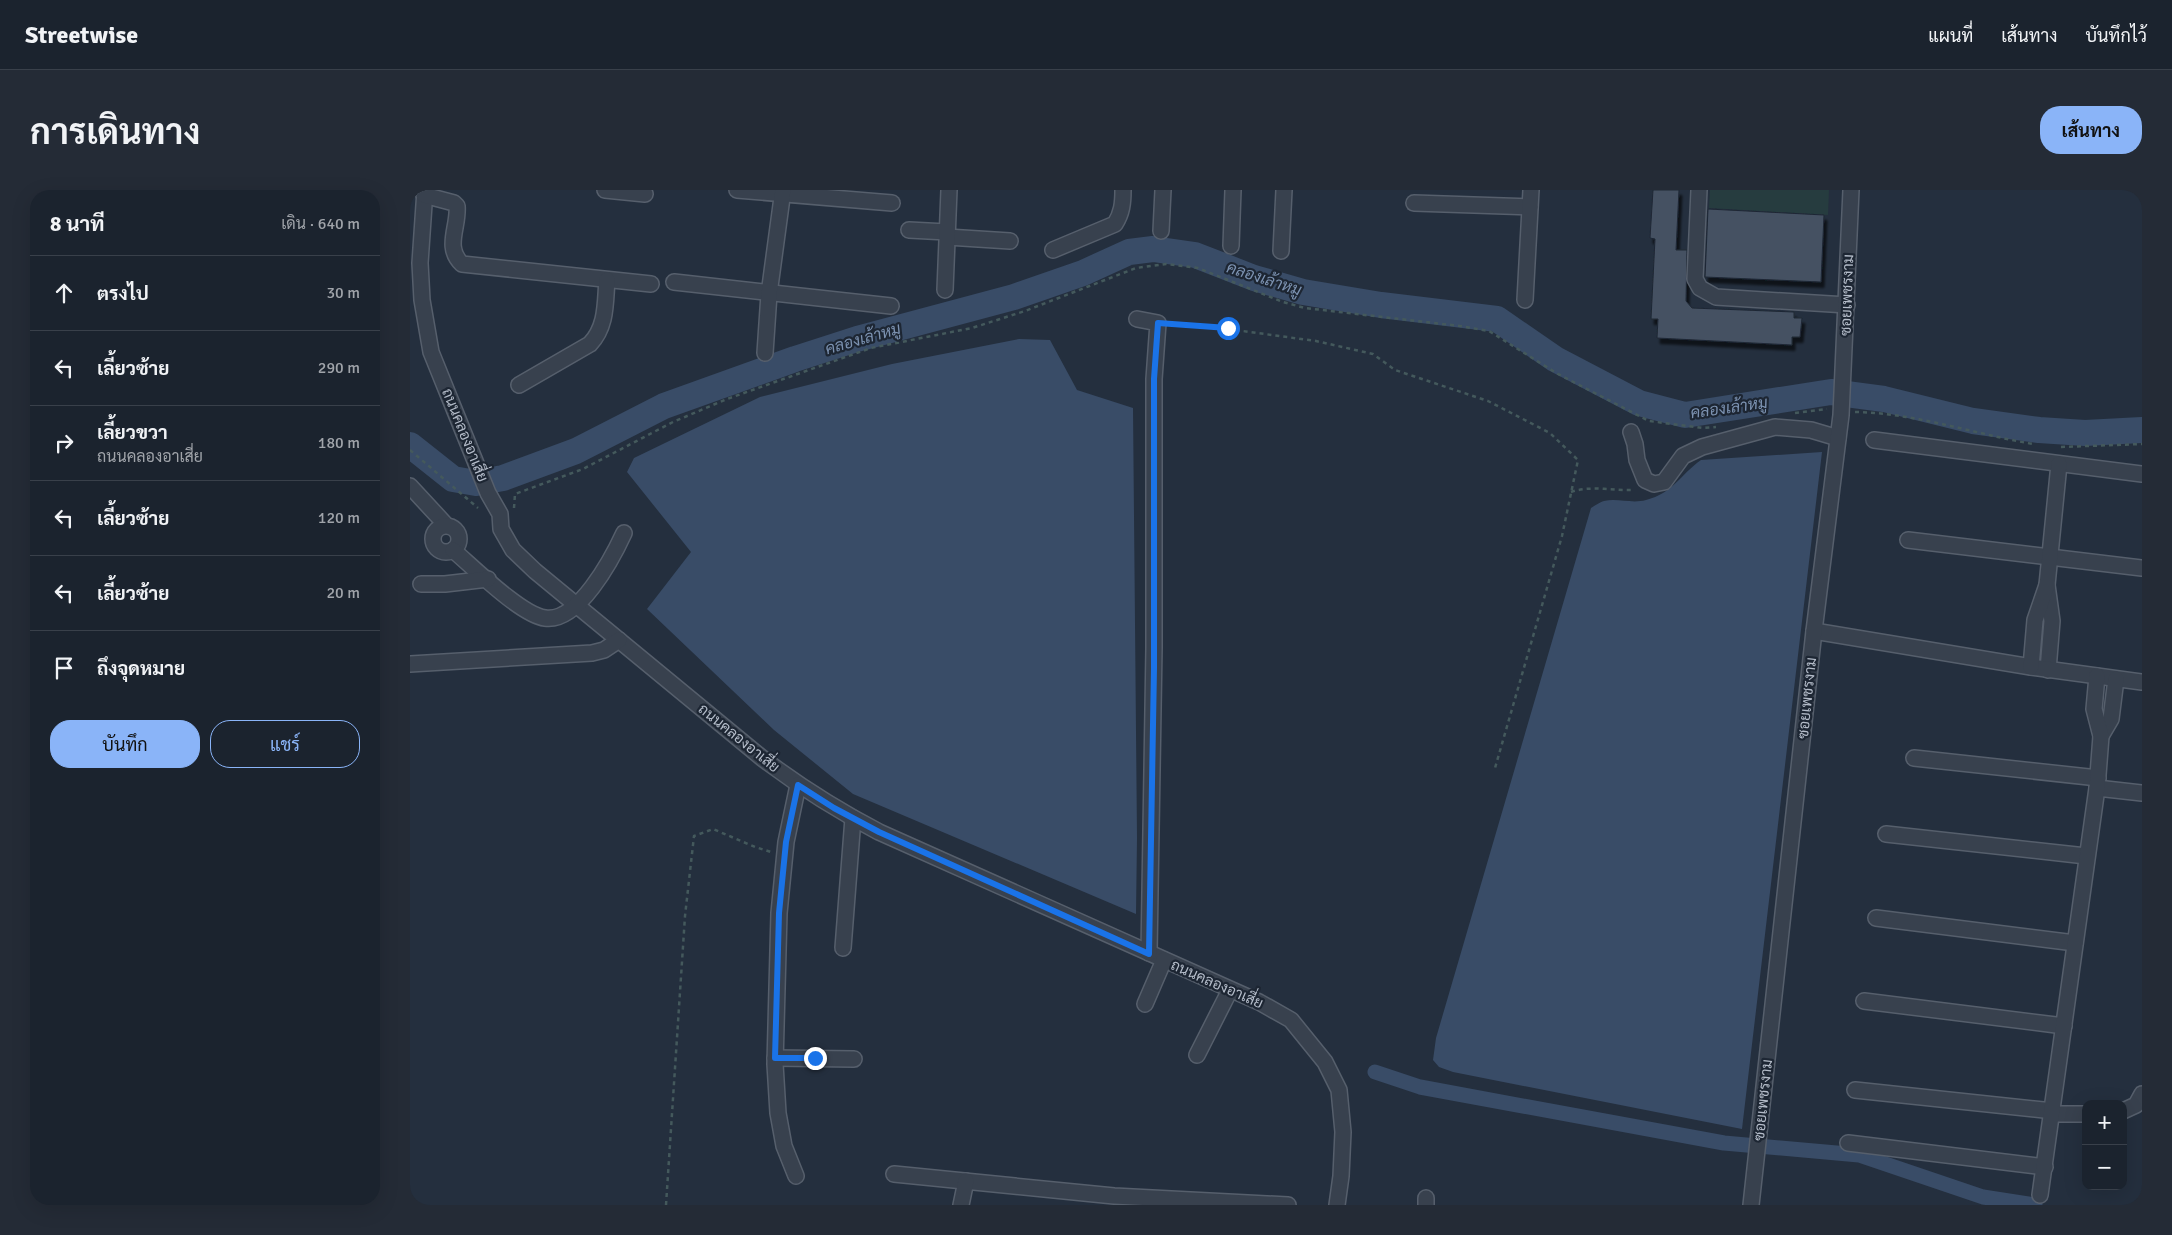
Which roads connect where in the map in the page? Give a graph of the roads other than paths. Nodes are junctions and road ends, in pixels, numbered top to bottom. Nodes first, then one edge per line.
1 (605, 190) edge
2 (738, 190) edge
3 (949, 190) edge
4 (1123, 190) edge
5 (1163, 190) edge
6 (1233, 190) edge
7 (1284, 190) edge
8 (1531, 190) edge
9 (1699, 190) edge
10 (1851, 190) edge
11 (425, 192) edge
12 (783, 192) edge
13 (645, 194) dead end
14 (892, 203) dead end
15 (1414, 203) dead end
16 (1530, 207) junction
17 (416, 216) edge
18 (909, 230) dead end
19 (1161, 230) dead end
20 (416, 232) edge
21 (947, 234) junction
22 (1010, 241) dead end
23 (1231, 246) dead end
24 (1053, 250) dead end
25 (1281, 251) dead end
26 (607, 280) junction
27 (674, 282) dead end
28 (651, 284) dead end
29 (945, 290) dead end
30 (770, 294) junction
31 (1525, 300) dead end
32 (1847, 305) junction
33 (892, 306) dead end
34 (1137, 319) dead end
35 (765, 353) dead end
36 (518, 385) dead end
37 (1631, 432) dead end
38 (1838, 438) junction
39 (1874, 440) dead end
40 (2059, 464) junction
41 (2142, 474) edge
42 (410, 486) edge
43 (624, 533) dead end
44 (1908, 540) dead end
45 (2050, 557) junction
46 (2142, 568) edge
47 (488, 579) junction
48 (421, 584) dead end
49 (2047, 585) junction
50 (578, 606) junction
51 (1814, 631) junction
52 (619, 640) junction
53 (410, 664) edge
54 (2030, 667) junction
55 (2048, 670) junction
56 (2097, 676) junction
57 (2116, 679) junction
58 (2142, 682) edge
59 (2100, 736) junction
60 (1914, 758) dead end
61 (2097, 783) junction
62 (798, 785) junction
63 (2142, 793) edge
64 (852, 818) junction
65 (1886, 834) dead end
66 (2086, 856) junction
67 (1876, 918) dead end
68 (2075, 943) junction
69 (843, 948) dead end
70 (1149, 954) junction
71 (1164, 960) junction
72 (1230, 990) junction
73 (1864, 1001) dead end
74 (1145, 1004) dead end
75 (2064, 1026) junction
76 (1196, 1055) dead end
77 (775, 1058) junction
78 (854, 1059) dead end
79 (1855, 1090) dead end
80 (2142, 1094) edge
81 (2127, 1109) edge
82 (2052, 1112) junction
83 (2082, 1114) edge
84 (1848, 1143) dead end
85 (2044, 1167) junction
86 (894, 1174) dead end
87 (796, 1176) dead end
88 (966, 1181) junction
89 (2040, 1195) dead end
90 (1079, 1199) edge
91 (1114, 1201) edge
92 (1227, 1204) edge
93 (962, 1205) edge
94 (1288, 1205) edge
95 (1337, 1205) edge
96 (1751, 1205) edge

1 - 13 street
2 - 12 street
3 - 21 street
4 - 24 street
5 - 19 street
6 - 23 street
7 - 25 street
8 - 16 street
9 - 32 street
10 - 32 street, ซอยเพชรงาม
11 - 17 street, ถนนคลองอาเสี่ย
11 - 26 street
12 - 14 street
12 - 30 street
15 - 16 street
16 - 31 street
17 - 20 street, ถนนคลองอาเสี่ย
18 - 21 street
20 - 50 street, ถนนคลองอาเสี่ย
21 - 22 street
21 - 29 street
26 - 28 street
26 - 36 street
27 - 30 street
30 - 33 street
30 - 35 street
32 - 38 street, ซอยเพชรงาม
34 - 70 street
37 - 38 street
38 - 51 street, ซอยเพชรงาม
39 - 40 street
40 - 41 street
40 - 45 street
42 - 47 street
43 - 50 street
44 - 45 street
45 - 46 street
45 - 49 street
47 - 48 street
47 - 50 street
49 - 54 street
49 - 55 street
50 - 52 street, ถนนคลองอาเสี่ย
51 - 54 street
51 - 96 street, ซอยเพชรงาม
52 - 53 street
52 - 62 street, ถนนคลองอาเสี่ย
54 - 55 street
55 - 56 street
56 - 57 street
56 - 59 street
57 - 58 street
57 - 59 street
59 - 61 street
60 - 61 street
61 - 63 street
61 - 66 street
62 - 64 street, ถนนคลองอาเสี่ย
62 - 77 street
64 - 69 street
64 - 70 street, ถนนคลองอาเสี่ย
65 - 66 street
66 - 68 street
67 - 68 street
68 - 75 street
70 - 71 street, ถนนคลองอาเสี่ย
71 - 72 street, ถนนคลองอาเสี่ย
71 - 74 street
72 - 76 street
72 - 95 street, ถนนคลองอาเสี่ย
73 - 75 street
75 - 82 street
77 - 78 street
77 - 87 street
79 - 82 street
80 - 81 street
82 - 83 street
82 - 85 street
84 - 85 street
85 - 89 street
86 - 88 street
88 - 90 street
88 - 93 street
90 - 91 street
91 - 92 street
92 - 94 street

